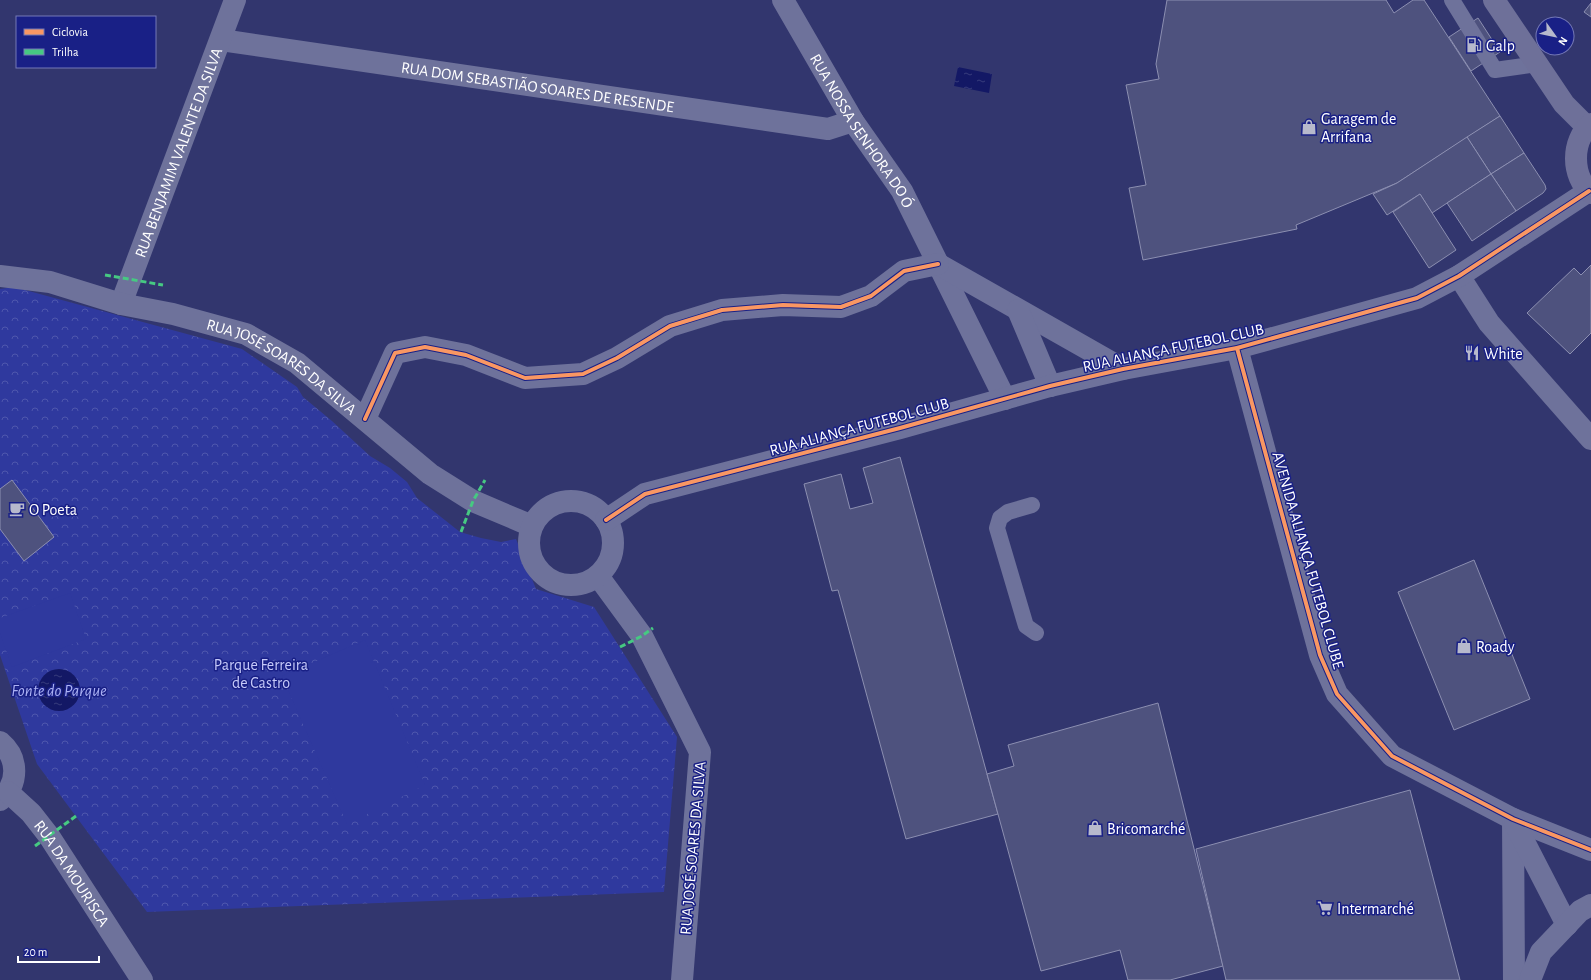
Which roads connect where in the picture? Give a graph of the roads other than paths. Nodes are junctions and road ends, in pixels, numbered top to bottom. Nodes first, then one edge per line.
1 (235, 0) edge
2 (783, 0) edge
3 (1452, 0) edge
4 (1494, 0) edge
5 (221, 40) junction
6 (1537, 64) junction
7 (853, 121) junction
8 (1589, 125) edge
9 (1590, 192) edge
10 (938, 264) junction
11 (0, 276) edge
12 (1459, 276) junction
13 (121, 304) junction
14 (1018, 310) junction
15 (1237, 348) junction
16 (1124, 369) junction
17 (1050, 386) junction
18 (1006, 399) junction
19 (365, 419) junction
20 (1591, 439) edge
21 (1032, 505) dead end
22 (606, 520) junction
23 (532, 526) junction
24 (598, 576) junction
25 (1036, 633) dead end
26 (2, 740) edge
27 (4, 796) edge
28 (1513, 820) junction
29 (1591, 850) edge
30 (1591, 905) edge
31 (1567, 925) junction
32 (142, 980) edge
33 (682, 980) edge
34 (1514, 980) edge
35 (1530, 980) edge

1 - 5 street, RUA BENJAMIM VALENTE DA SILVA
2 - 7 street, RUA NOSSA SENHORA DO Ó
3 - 6 lane
4 - 6 main road
5 - 7 street, RUA DOM SEBASTIÃO SOARES DE RESENDE
5 - 13 street, RUA BENJAMIM VALENTE DA SILVA
6 - 8 main road
7 - 10 street, RUA NOSSA SENHORA DO Ó
8 - 9 main road
9 - 12 street, RUA ALIANÇA FUTEBOL CLUB
10 - 14 street
10 - 18 street, RUA NOSSA SENHORA DO Ó
10 - 19 street
11 - 13 street, RUA JOSÉ SOARES DA SILVA
12 - 15 street, RUA ALIANÇA FUTEBOL CLUB
12 - 20 street
13 - 19 street, RUA JOSÉ SOARES DA SILVA
14 - 16 street
14 - 17 street
15 - 16 street, RUA ALIANÇA FUTEBOL CLUB
15 - 28 street, AVENIDA ALIANÇA FUTEBOL CLUBE
16 - 17 street, RUA ALIANÇA FUTEBOL CLUB
17 - 18 street, RUA ALIANÇA FUTEBOL CLUB
18 - 22 street, RUA ALIANÇA FUTEBOL CLUB
19 - 23 street, RUA JOSÉ SOARES DA SILVA
21 - 25 lane
22 - 23 street
22 - 24 street
23 - 24 street
24 - 33 street, RUA JOSÉ SOARES DA SILVA
26 - 27 street
27 - 32 street, RUA DA MOURISCA
28 - 29 street, AVENIDA ALIANÇA FUTEBOL CLUBE
28 - 31 street
28 - 34 street
30 - 31 street
31 - 35 street

